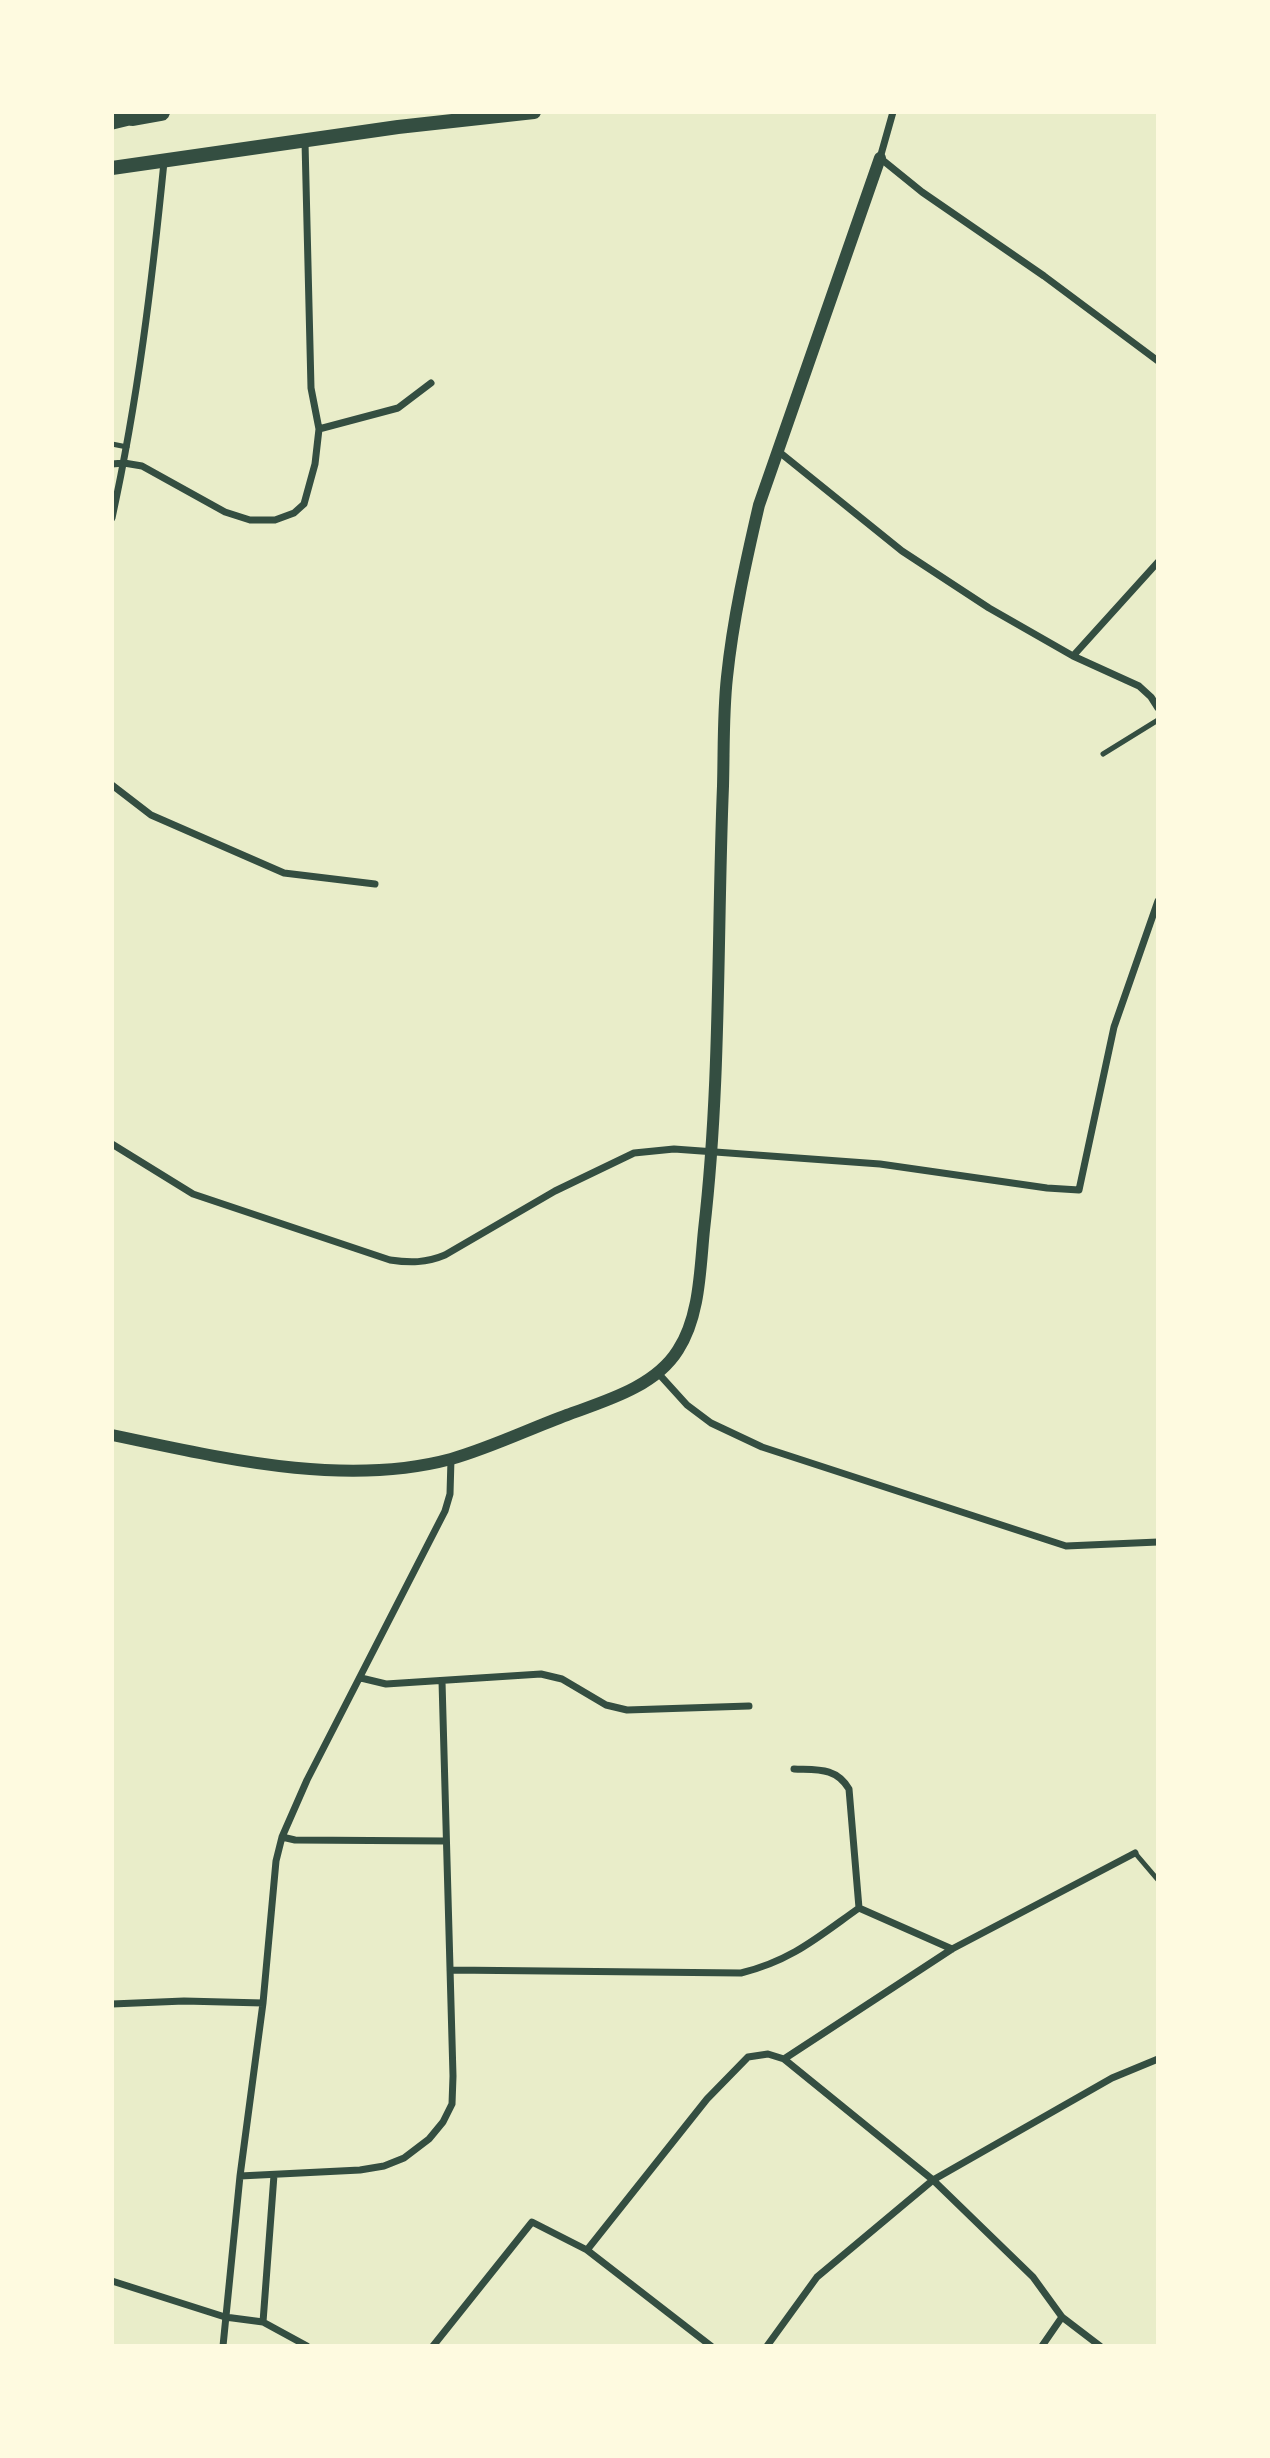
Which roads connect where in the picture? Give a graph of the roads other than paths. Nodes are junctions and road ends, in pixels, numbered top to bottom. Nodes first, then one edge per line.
1 (145, 112) edge
2 (161, 112) edge
3 (534, 112) edge
4 (894, 112) edge
5 (112, 121) edge
6 (305, 142) junction
7 (880, 158) junction
8 (164, 162) junction
9 (112, 168) edge
10 (1158, 362) edge
11 (431, 383) dead end
12 (319, 429) junction
13 (112, 444) edge
14 (127, 447) junction
15 (778, 451) junction
16 (124, 463) junction
17 (112, 464) edge
18 (112, 517) edge
19 (1158, 562) edge
20 (1073, 656) junction
21 (1158, 708) edge
22 (1158, 720) edge
23 (1103, 754) dead end
24 (112, 785) edge
25 (375, 884) dead end
26 (1158, 901) edge
27 (112, 1144) edge
28 (713, 1153) junction
29 (658, 1373) junction
30 (112, 1435) edge
31 (451, 1459) junction
32 (1158, 1542) edge
33 (361, 1678) junction
34 (442, 1681) junction
35 (749, 1706) dead end
36 (794, 1769) dead end
37 (282, 1838) junction
38 (445, 1841) junction
39 (1135, 1853) joint
40 (1158, 1880) edge
41 (859, 1908) junction
42 (952, 1949) junction
43 (450, 1970) junction
44 (263, 2003) junction
45 (112, 2004) edge
46 (784, 2059) junction
47 (1158, 2059) edge
48 (274, 2175) junction
49 (240, 2176) junction
50 (933, 2180) junction
51 (587, 2250) junction
52 (112, 2281) edge
53 (225, 2316) junction
54 (1062, 2317) junction
55 (263, 2322) junction
56 (223, 2346) edge
57 (307, 2346) edge
58 (433, 2346) edge
59 (711, 2346) edge
60 (767, 2346) edge
61 (1042, 2346) edge
62 (1100, 2346) edge

1 - 5 highway
2 - 5 main road
3 - 6 main road
4 - 7 street
6 - 8 main road
6 - 12 street
7 - 10 street
7 - 15 street
8 - 9 main road
8 - 14 street
11 - 12 street
12 - 16 street
13 - 14 lane
14 - 16 street
15 - 20 street
15 - 28 street
16 - 17 street
16 - 18 street
19 - 20 street
20 - 21 street
22 - 23 lane
24 - 25 street
26 - 28 street
27 - 28 street
28 - 29 street
29 - 31 street
29 - 32 street
30 - 31 street
31 - 33 street
33 - 34 street
33 - 37 street
34 - 35 street
34 - 38 street
36 - 41 street
37 - 38 street
37 - 44 street
38 - 43 street
39 - 40 lane
39 - 42 street
41 - 42 street
41 - 43 street
42 - 46 street
43 - 48 street
44 - 45 street
44 - 49 street
46 - 50 street
46 - 51 street
47 - 50 street
48 - 49 street
48 - 55 street
49 - 53 street
50 - 54 street
50 - 60 street
51 - 58 street
51 - 59 street
52 - 53 street
53 - 55 street
53 - 56 street
54 - 61 street
54 - 62 street
55 - 57 street

